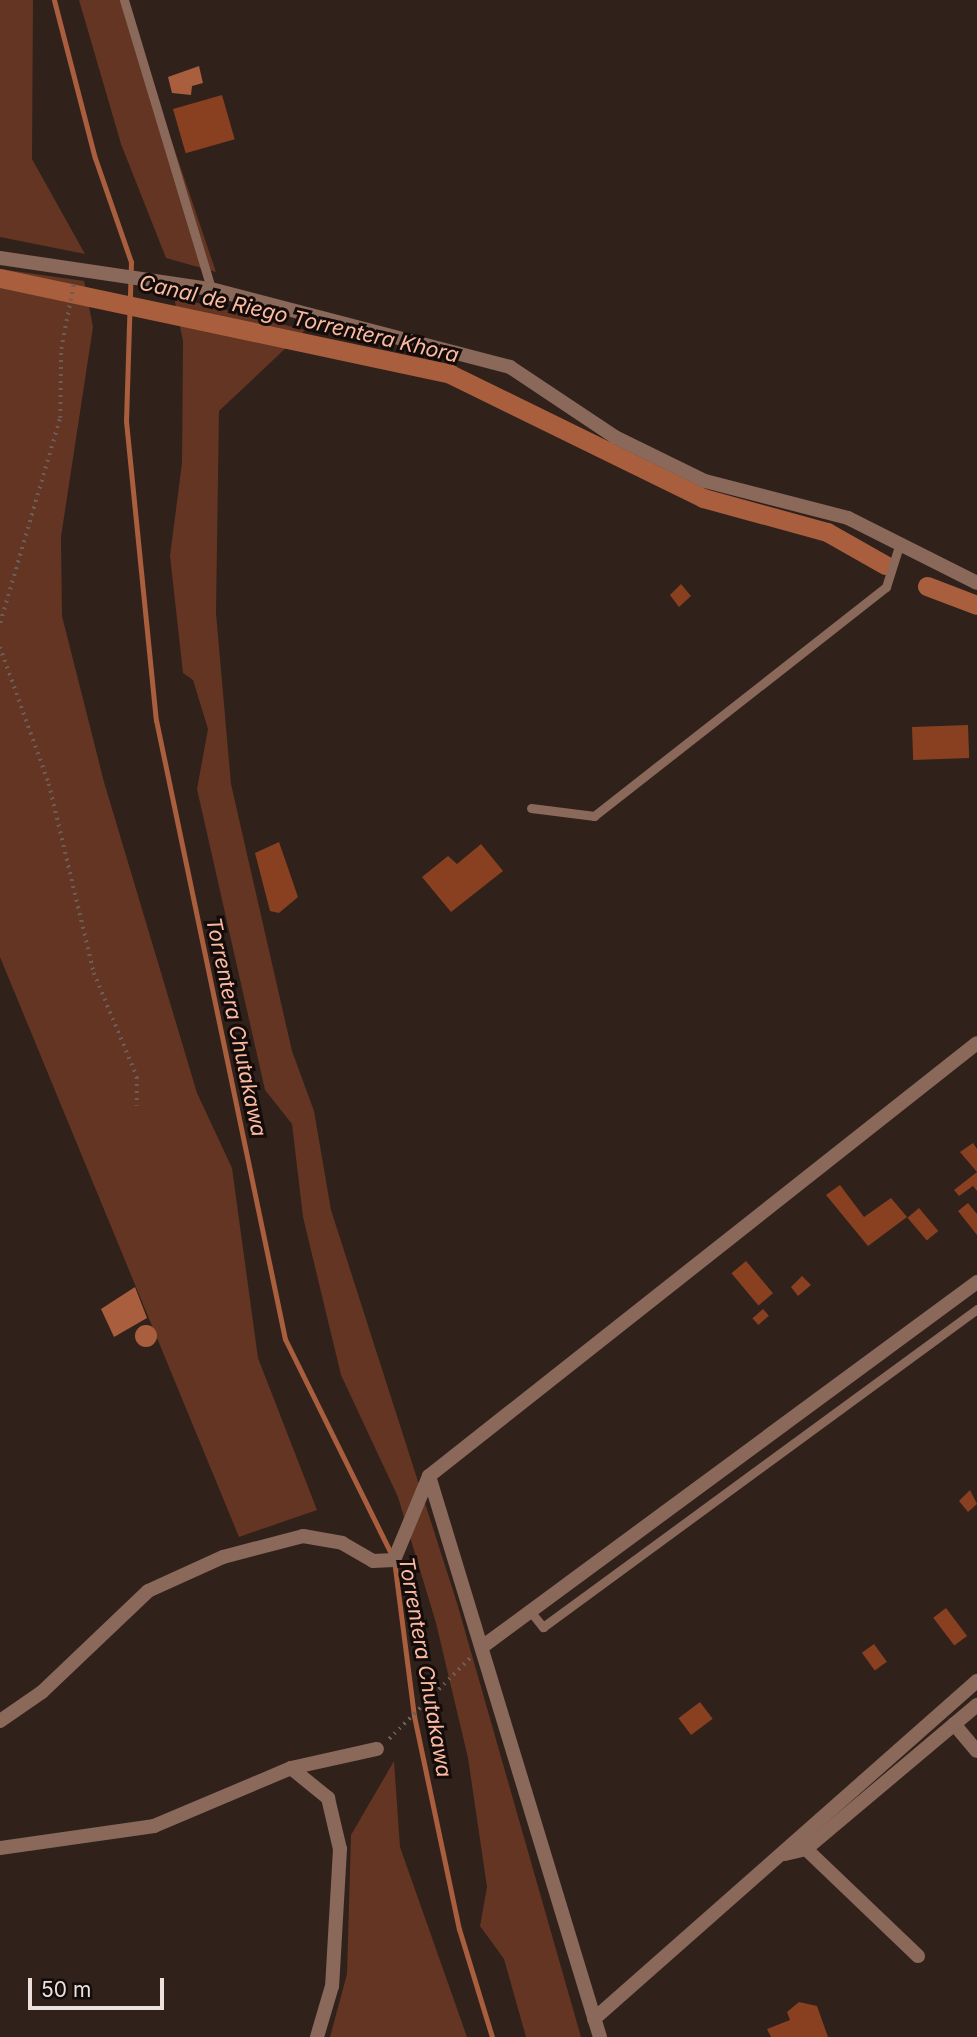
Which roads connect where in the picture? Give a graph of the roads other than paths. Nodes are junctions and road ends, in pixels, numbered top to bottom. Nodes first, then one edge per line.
1 (124, 0) edge
2 (0, 258) edge
3 (211, 289) junction
4 (899, 546) junction
5 (977, 583) edge
6 (531, 808) dead end
7 (977, 1043) edge
8 (977, 1282) edge
9 (977, 1309) edge
10 (429, 1476) junction
11 (530, 1611) junction
12 (482, 1647) junction
13 (977, 1681) edge
14 (977, 1705) edge
15 (0, 1721) edge
16 (954, 1724) junction
17 (377, 1749) road end
18 (977, 1751) edge
19 (290, 1768) junction
20 (0, 1848) edge
21 (806, 1849) junction
22 (785, 1854) junction
23 (918, 1956) dead end
24 (594, 2019) junction
25 (317, 2037) edge
26 (600, 2037) edge

1 - 3 lane
2 - 3 street
3 - 4 street
4 - 5 street
4 - 6 lane
7 - 10 street
8 - 11 street
9 - 11 lane
10 - 12 street
10 - 15 street
11 - 12 street
12 - 24 street
13 - 22 street
14 - 16 street
16 - 18 street
16 - 21 street
17 - 19 street
19 - 20 street
19 - 25 street
21 - 22 street
21 - 23 street
22 - 24 street
24 - 26 street

